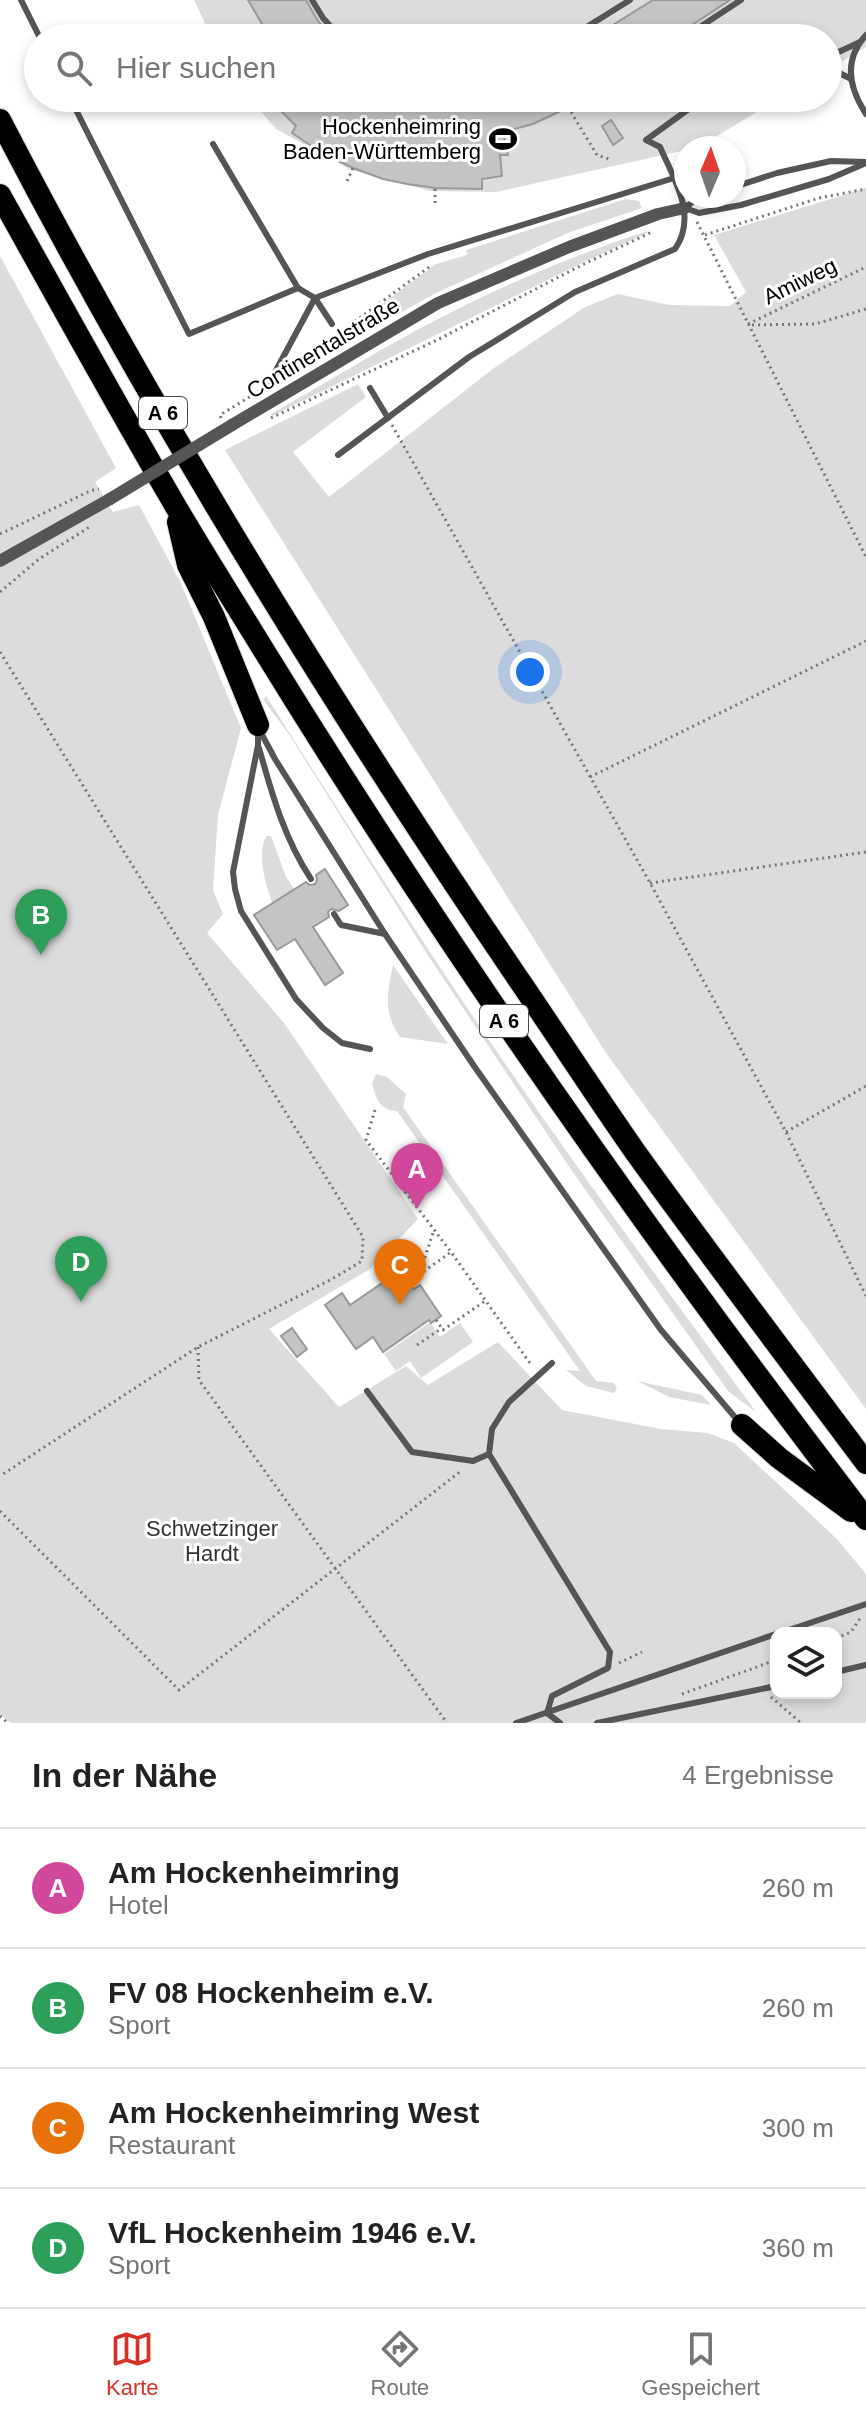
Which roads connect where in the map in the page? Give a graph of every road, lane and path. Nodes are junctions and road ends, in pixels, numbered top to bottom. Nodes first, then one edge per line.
1 (21, 0) edge
2 (312, 0) edge
3 (630, 0) edge
4 (741, 0) edge
5 (33, 24) edge
6 (328, 24) edge
7 (591, 24) edge
8 (704, 24) edge
9 (866, 35) edge
10 (860, 42) junction
11 (842, 50) edge
12 (842, 74) edge
13 (851, 79) junction
14 (77, 112) edge
15 (571, 112) edge
16 (683, 112) edge
17 (866, 114) edge
18 (0, 120) edge
19 (213, 144) dead end
20 (609, 159) dead end
21 (866, 162) edge
22 (353, 168) dead end
23 (674, 178) joint
24 (347, 181) dead end
25 (746, 183) edge
26 (435, 189) dead end
27 (866, 189) edge
28 (0, 195) edge
29 (435, 203) dead end
30 (746, 204) edge
31 (685, 208) junction
32 (725, 208) edge
33 (633, 233) dead end
34 (704, 236) junction
35 (866, 267) edge
36 (298, 288) junction
37 (315, 298) junction
38 (866, 309) edge
39 (332, 324) dead end
40 (748, 324) junction
41 (268, 385) dead end
42 (370, 388) dead end
43 (282, 406) dead end
44 (388, 418) junction
45 (338, 455) dead end
46 (106, 494) junction
47 (173, 502) junction
48 (102, 519) dead end
49 (0, 534) edge
50 (866, 557) edge
51 (0, 561) edge
52 (0, 592) edge
53 (866, 641) edge
54 (0, 652) edge
55 (258, 735) junction
56 (590, 777) junction
57 (866, 852) edge
58 (311, 879) dead end
59 (650, 883) junction
60 (334, 914) dead end
61 (385, 934) junction
62 (370, 1049) dead end
63 (866, 1086) edge
64 (375, 1110) dead end
65 (786, 1132) junction
66 (434, 1230) junction
67 (451, 1252) junction
68 (419, 1275) junction
69 (409, 1282) dead end
70 (866, 1296) edge
71 (485, 1301) junction
72 (436, 1320) dead end
73 (442, 1328) junction
74 (417, 1345) dead end
75 (198, 1347) junction
76 (552, 1363) dead end
77 (539, 1376) junction
78 (367, 1391) dead end
79 (742, 1425) joint
80 (489, 1454) junction
81 (473, 1461) junction
82 (866, 1463) edge
83 (0, 1476) edge
84 (0, 1511) edge
85 (866, 1520) edge
86 (335, 1568) junction
87 (864, 1604) edge
88 (798, 1627) edge
89 (842, 1636) edge
90 (770, 1637) edge
91 (642, 1652) dead end
92 (770, 1662) edge
93 (866, 1665) edge
94 (608, 1668) junction
95 (842, 1671) edge
96 (770, 1688) edge
97 (762, 1690) junction
98 (676, 1696) dead end
99 (547, 1713) junction
100 (0, 1716) edge
101 (8, 1723) edge
102 (447, 1723) edge
103 (516, 1723) edge
104 (560, 1723) edge
105 (597, 1723) edge
106 (801, 1723) edge

1 - 5 lane
2 - 6 lane
3 - 7 lane
4 - 8 lane
9 - 10 lane
10 - 11 lane
10 - 13 lane
12 - 13 lane
13 - 17 lane
14 - 36 lane
15 - 20 path
16 - 23 lane
18 - 82 highway, A 6
19 - 36 lane
21 - 25 lane
21 - 30 lane
22 - 24 path
23 - 37 lane
26 - 29 path
27 - 34 path
28 - 47 highway, A 6
31 - 32 lane
31 - 34 path
31 - 44 lane
31 - 46 street, Continentalstraße, bridge
33 - 43 path
34 - 40 path
35 - 40 path, Amiweg
36 - 37 lane
37 - 39 lane
37 - 41 lane
38 - 40 path
40 - 50 path
42 - 44 lane
44 - 45 lane
44 - 56 path
46 - 49 path
46 - 51 street, Continentalstraße
47 - 55 highway
47 - 85 highway, A 6
48 - 52 path
53 - 56 path
54 - 75 path
55 - 58 lane
55 - 61 lane
55 - 62 lane
56 - 59 path
57 - 59 path
59 - 65 path
60 - 61 lane
61 - 79 lane
63 - 65 path
64 - 66 path
65 - 70 path
66 - 67 path
66 - 68 path
67 - 68 path
67 - 71 path
68 - 69 path
71 - 73 path
71 - 77 path
72 - 73 path
73 - 74 path
75 - 83 path
75 - 86 path
76 - 77 lane
77 - 80 lane
78 - 81 lane
79 - 85 highway
80 - 81 lane
80 - 94 lane
81 - 86 path
84 - 86 path
86 - 102 path
87 - 88 lane
87 - 89 path
90 - 99 lane
91 - 94 path
92 - 98 path
93 - 95 lane
94 - 99 lane
96 - 97 lane
97 - 105 lane
97 - 106 path
99 - 103 lane
99 - 104 lane
100 - 101 path

